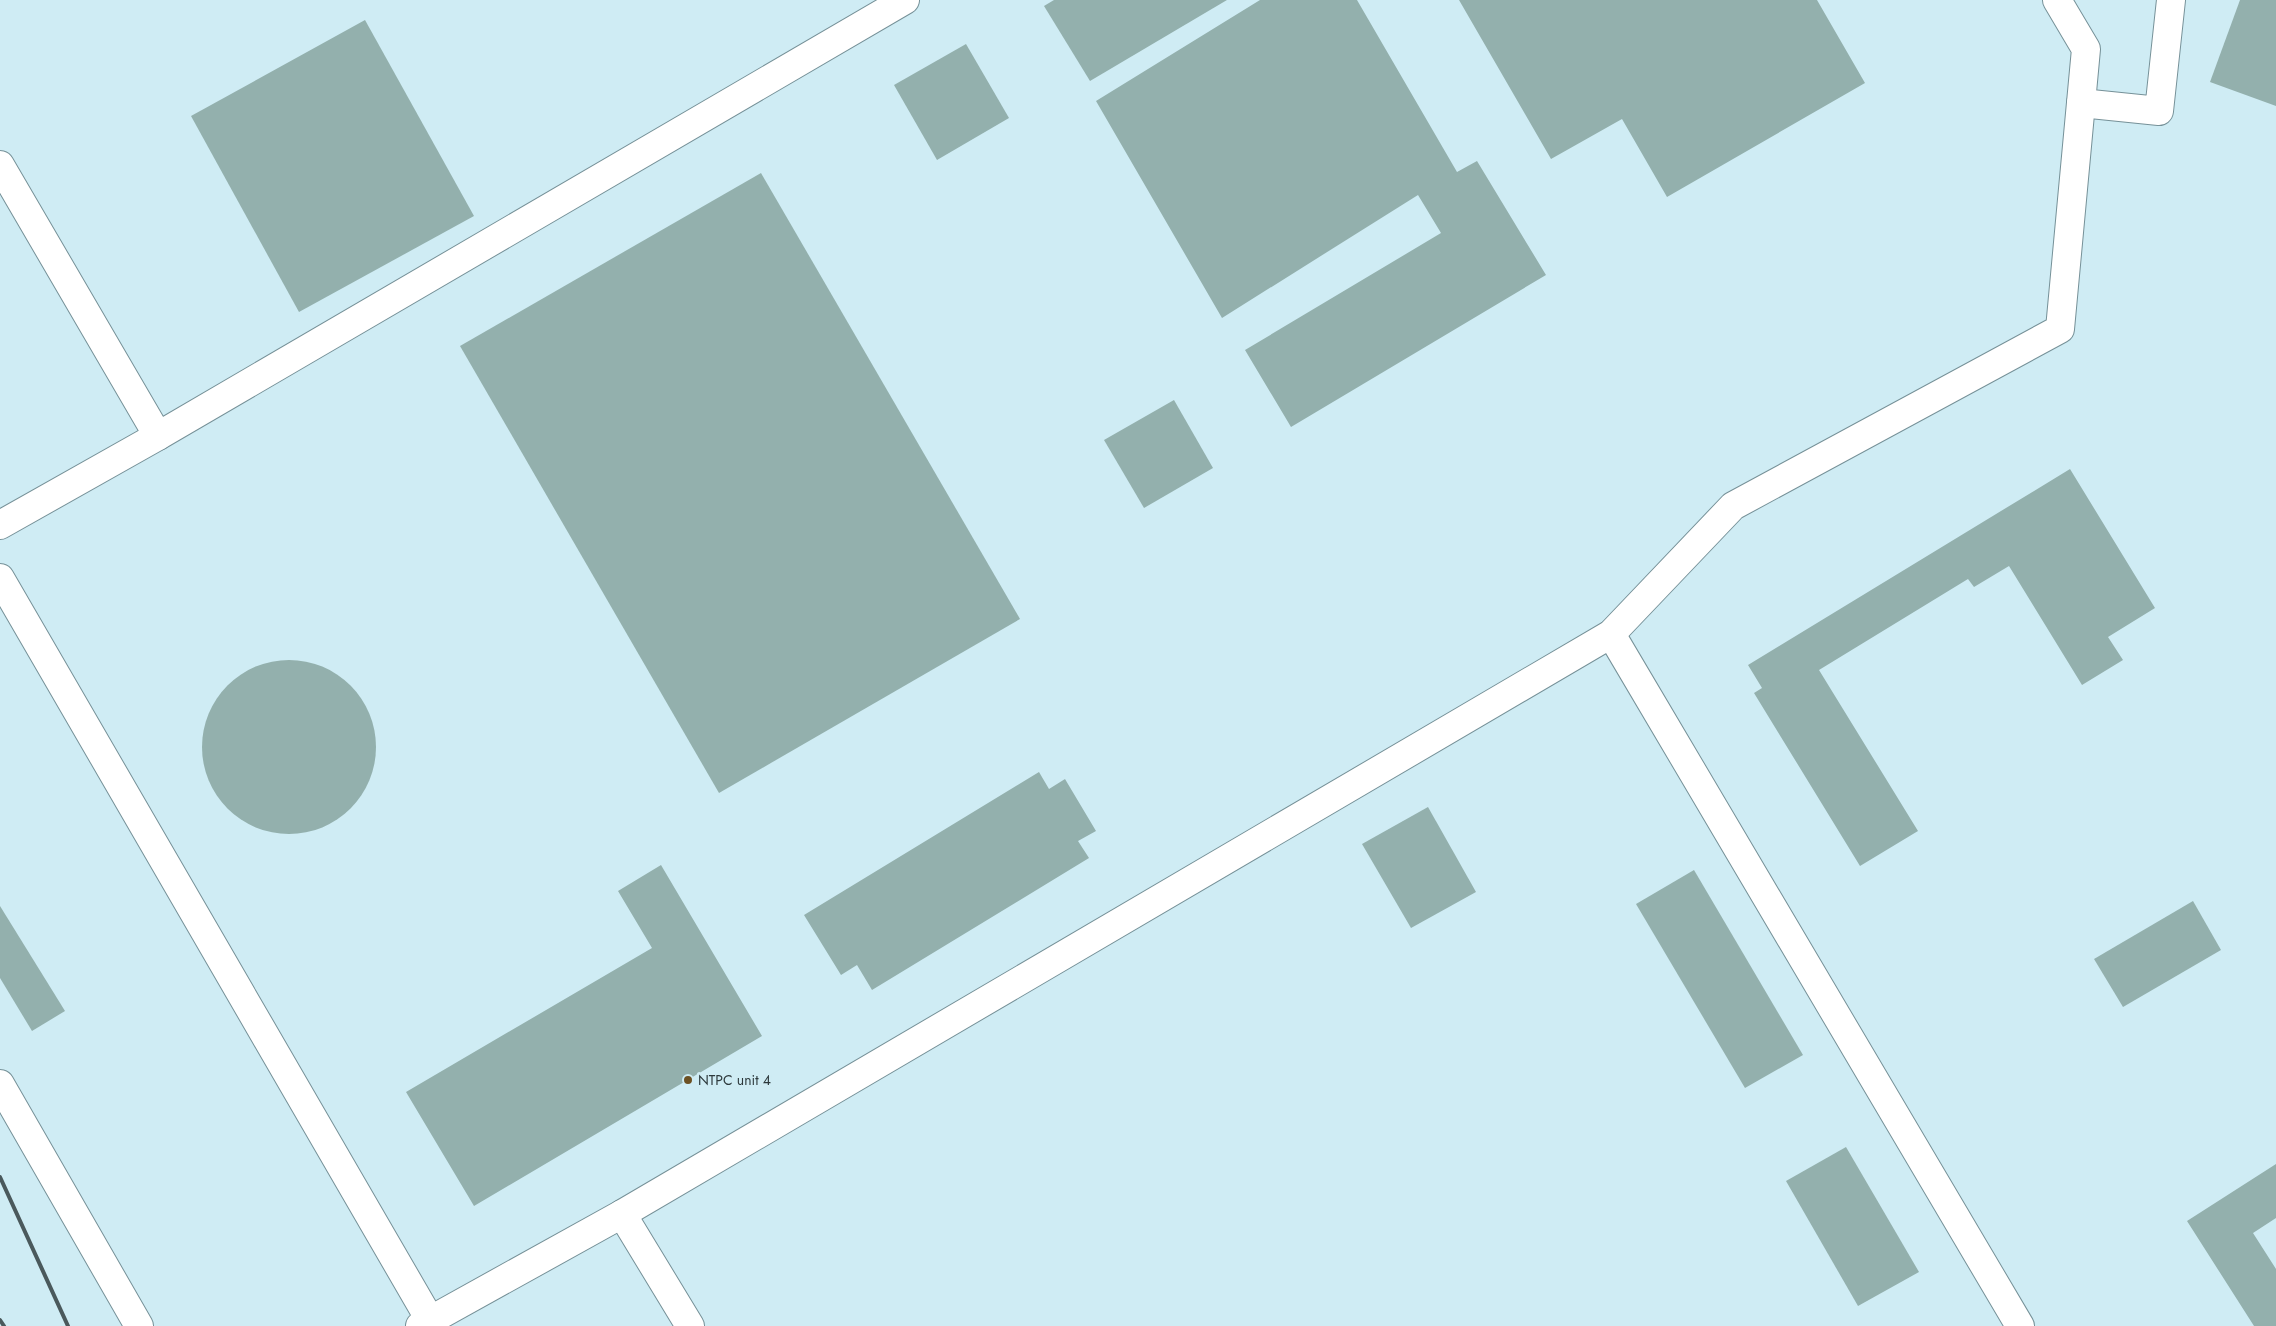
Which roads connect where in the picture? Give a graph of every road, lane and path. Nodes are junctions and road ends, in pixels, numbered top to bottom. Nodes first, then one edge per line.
1 (905, 0) edge
2 (2057, 0) edge
3 (2171, 0) edge
4 (2081, 103) junction
5 (0, 164) edge
6 (158, 436) junction
7 (0, 525) edge
8 (0, 578) edge
9 (1611, 634) junction
10 (0, 1084) edge
11 (622, 1214) junction
12 (425, 1323) edge
13 (139, 1326) edge
14 (690, 1326) edge
15 (2020, 1326) edge

1 - 6 lane
2 - 4 lane
3 - 4 lane
4 - 9 lane
5 - 6 lane
6 - 7 lane
8 - 12 lane
9 - 11 lane
9 - 15 lane
10 - 13 lane
11 - 12 lane
11 - 14 lane

